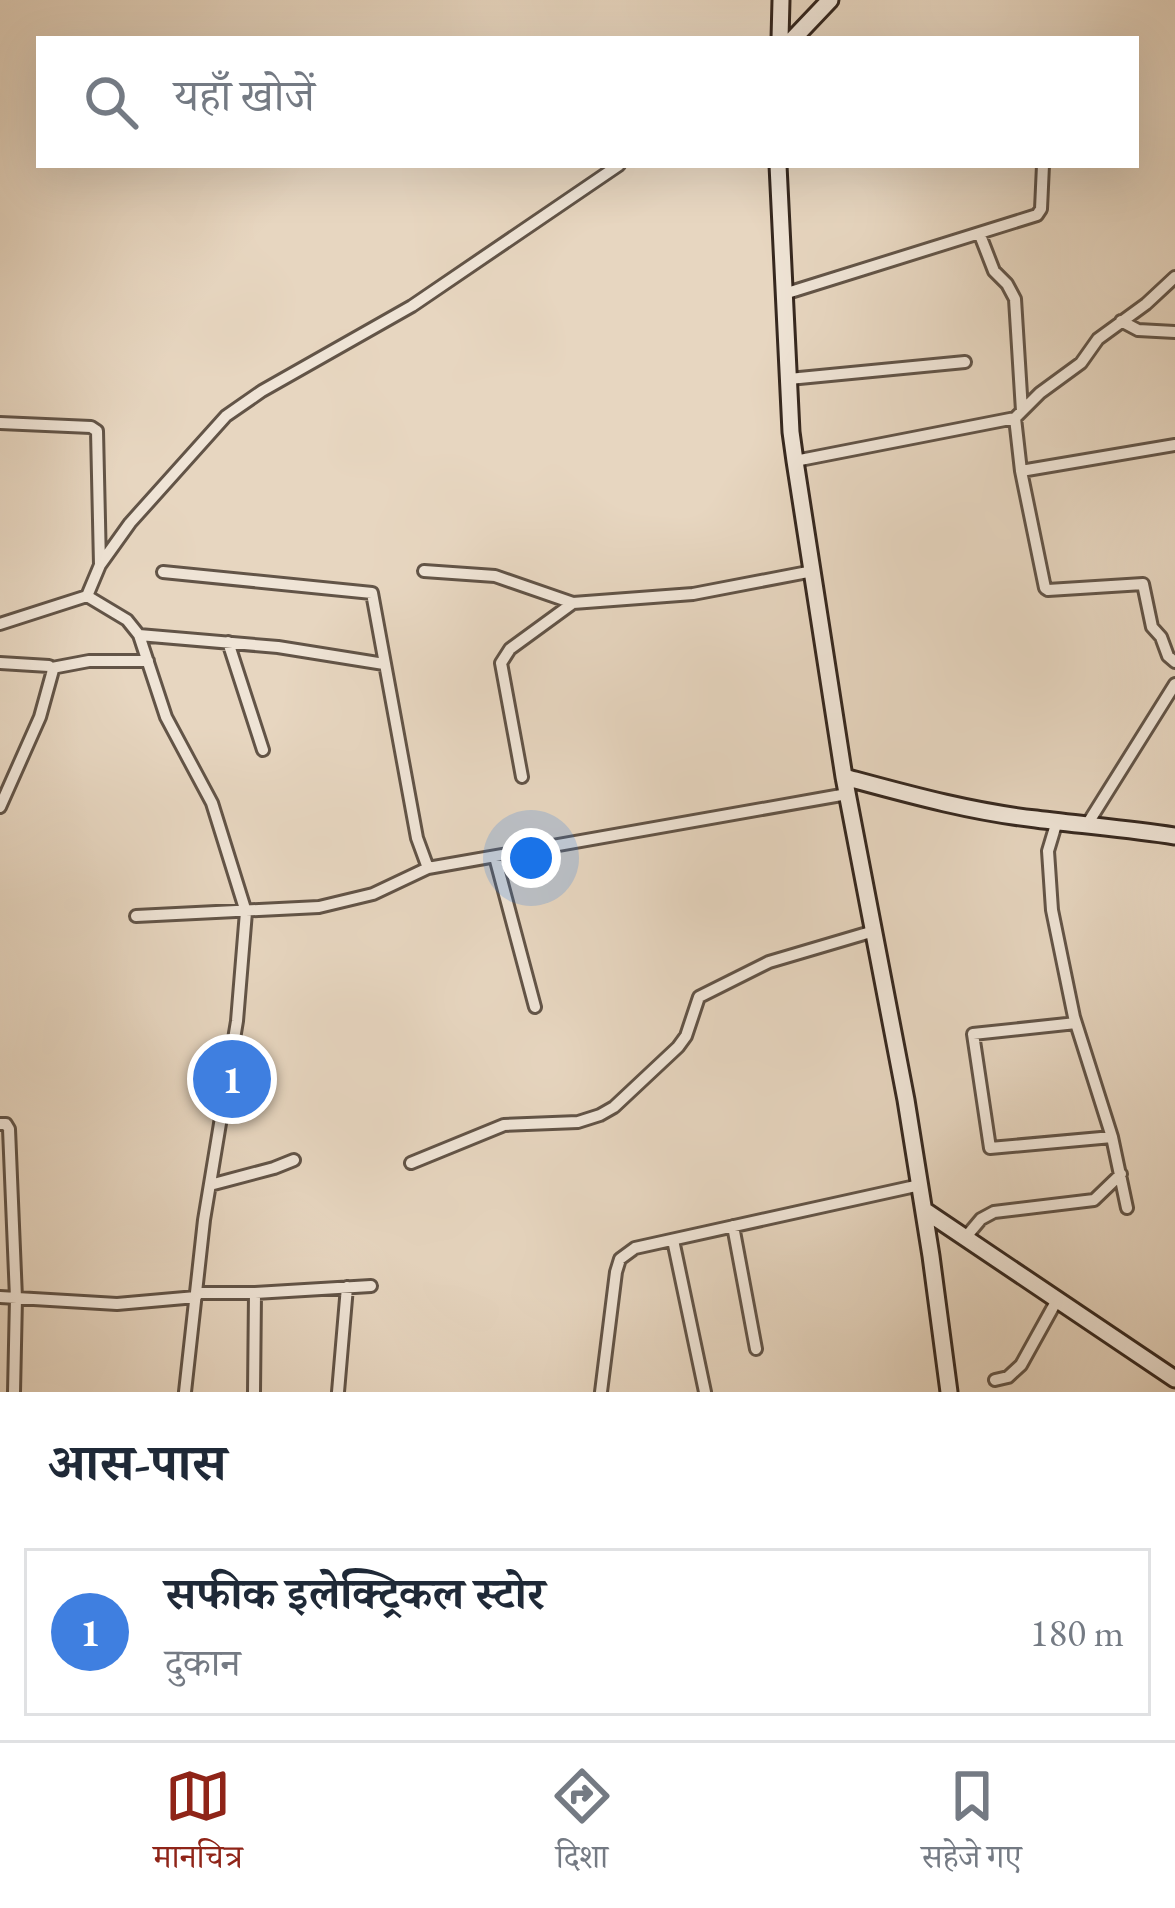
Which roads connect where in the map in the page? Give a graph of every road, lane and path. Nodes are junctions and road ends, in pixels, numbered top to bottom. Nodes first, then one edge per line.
1 (782, 0) edge
2 (830, 0) edge
3 (780, 36) edge
4 (796, 36) edge
5 (615, 168) edge
6 (778, 168) edge
7 (1042, 168) edge
8 (980, 235) junction
9 (1175, 277) edge
10 (784, 294) junction
11 (1121, 321) junction
12 (1175, 332) edge
13 (964, 362) dead end
14 (789, 379) junction
15 (1019, 415) junction
16 (0, 423) edge
17 (1175, 445) edge
18 (795, 461) junction
19 (1021, 471) junction
20 (100, 565) junction
21 (424, 571) dead end
22 (813, 571) junction
23 (163, 572) dead end
24 (87, 596) junction
25 (573, 603) junction
26 (0, 624) edge
27 (140, 635) junction
28 (228, 642) junction
29 (148, 661) junction
30 (1175, 662) edge
31 (0, 663) edge
32 (384, 664) junction
33 (52, 668) junction
34 (1175, 684) edge
35 (263, 750) dead end
36 (522, 777) dead end
37 (846, 786) junction
38 (0, 807) edge
39 (1057, 821) junction
40 (1088, 824) junction
41 (1175, 836) edge
42 (495, 857) junction
43 (428, 868) junction
44 (246, 912) junction
45 (136, 916) dead end
46 (874, 931) junction
47 (536, 1007) dead end
48 (963, 1020) dead end
49 (1076, 1023) junction
50 (973, 1034) junction
51 (14, 1110) dead end
52 (4, 1125) edge
53 (1112, 1137) junction
54 (294, 1160) dead end
55 (410, 1162) dead end
56 (1121, 1174) junction
57 (920, 1184) junction
58 (210, 1185) junction
59 (6, 1207) edge
60 (1127, 1208) dead end
61 (924, 1210) junction
62 (734, 1226) junction
63 (965, 1238) junction
64 (673, 1240) junction
65 (371, 1286) dead end
66 (347, 1287) junction
67 (255, 1293) junction
68 (196, 1295) junction
69 (0, 1297) edge
70 (16, 1298) junction
71 (1058, 1300) junction
72 (756, 1349) dead end
73 (1175, 1379) edge
74 (995, 1380) dead end
75 (14, 1392) edge
76 (184, 1392) edge
77 (254, 1392) edge
78 (338, 1392) edge
79 (601, 1392) edge
80 (706, 1392) edge
81 (949, 1392) edge

1 - 3 main road
2 - 4 main road
5 - 20 street
6 - 10 main road
7 - 8 street
8 - 10 street
8 - 15 street
9 - 11 street
10 - 14 main road
11 - 12 street
11 - 15 street
13 - 14 street
14 - 18 main road
15 - 18 street
15 - 19 street
16 - 20 street
17 - 19 street
18 - 22 main road
19 - 30 street
20 - 24 street
21 - 25 street
22 - 25 street
22 - 37 main road
23 - 32 street
24 - 26 street
24 - 27 street
25 - 36 street
27 - 28 street
27 - 29 street
28 - 32 street
28 - 35 street
29 - 33 street
29 - 44 street
31 - 33 street
32 - 43 street
33 - 38 street
34 - 40 street
37 - 39 main road
37 - 42 street
37 - 46 main road
39 - 40 main road
39 - 49 street
40 - 41 main road
42 - 43 street
42 - 47 street
43 - 44 street
44 - 45 street
44 - 58 street
46 - 55 street
46 - 57 main road
48 - 50 street
49 - 50 street
49 - 53 street
50 - 53 street
51 - 52 street
52 - 59 street
53 - 56 street
54 - 58 street
56 - 60 street
56 - 63 street
57 - 61 main road
57 - 62 street
58 - 68 street
59 - 70 street
61 - 63 main road
61 - 81 main road
62 - 64 street
62 - 72 street
63 - 71 main road
64 - 79 street
64 - 80 street
65 - 66 street
66 - 67 street
66 - 78 street
67 - 68 street
67 - 77 street
68 - 70 street
68 - 76 street
69 - 70 street
70 - 75 street
71 - 73 main road
71 - 74 street

